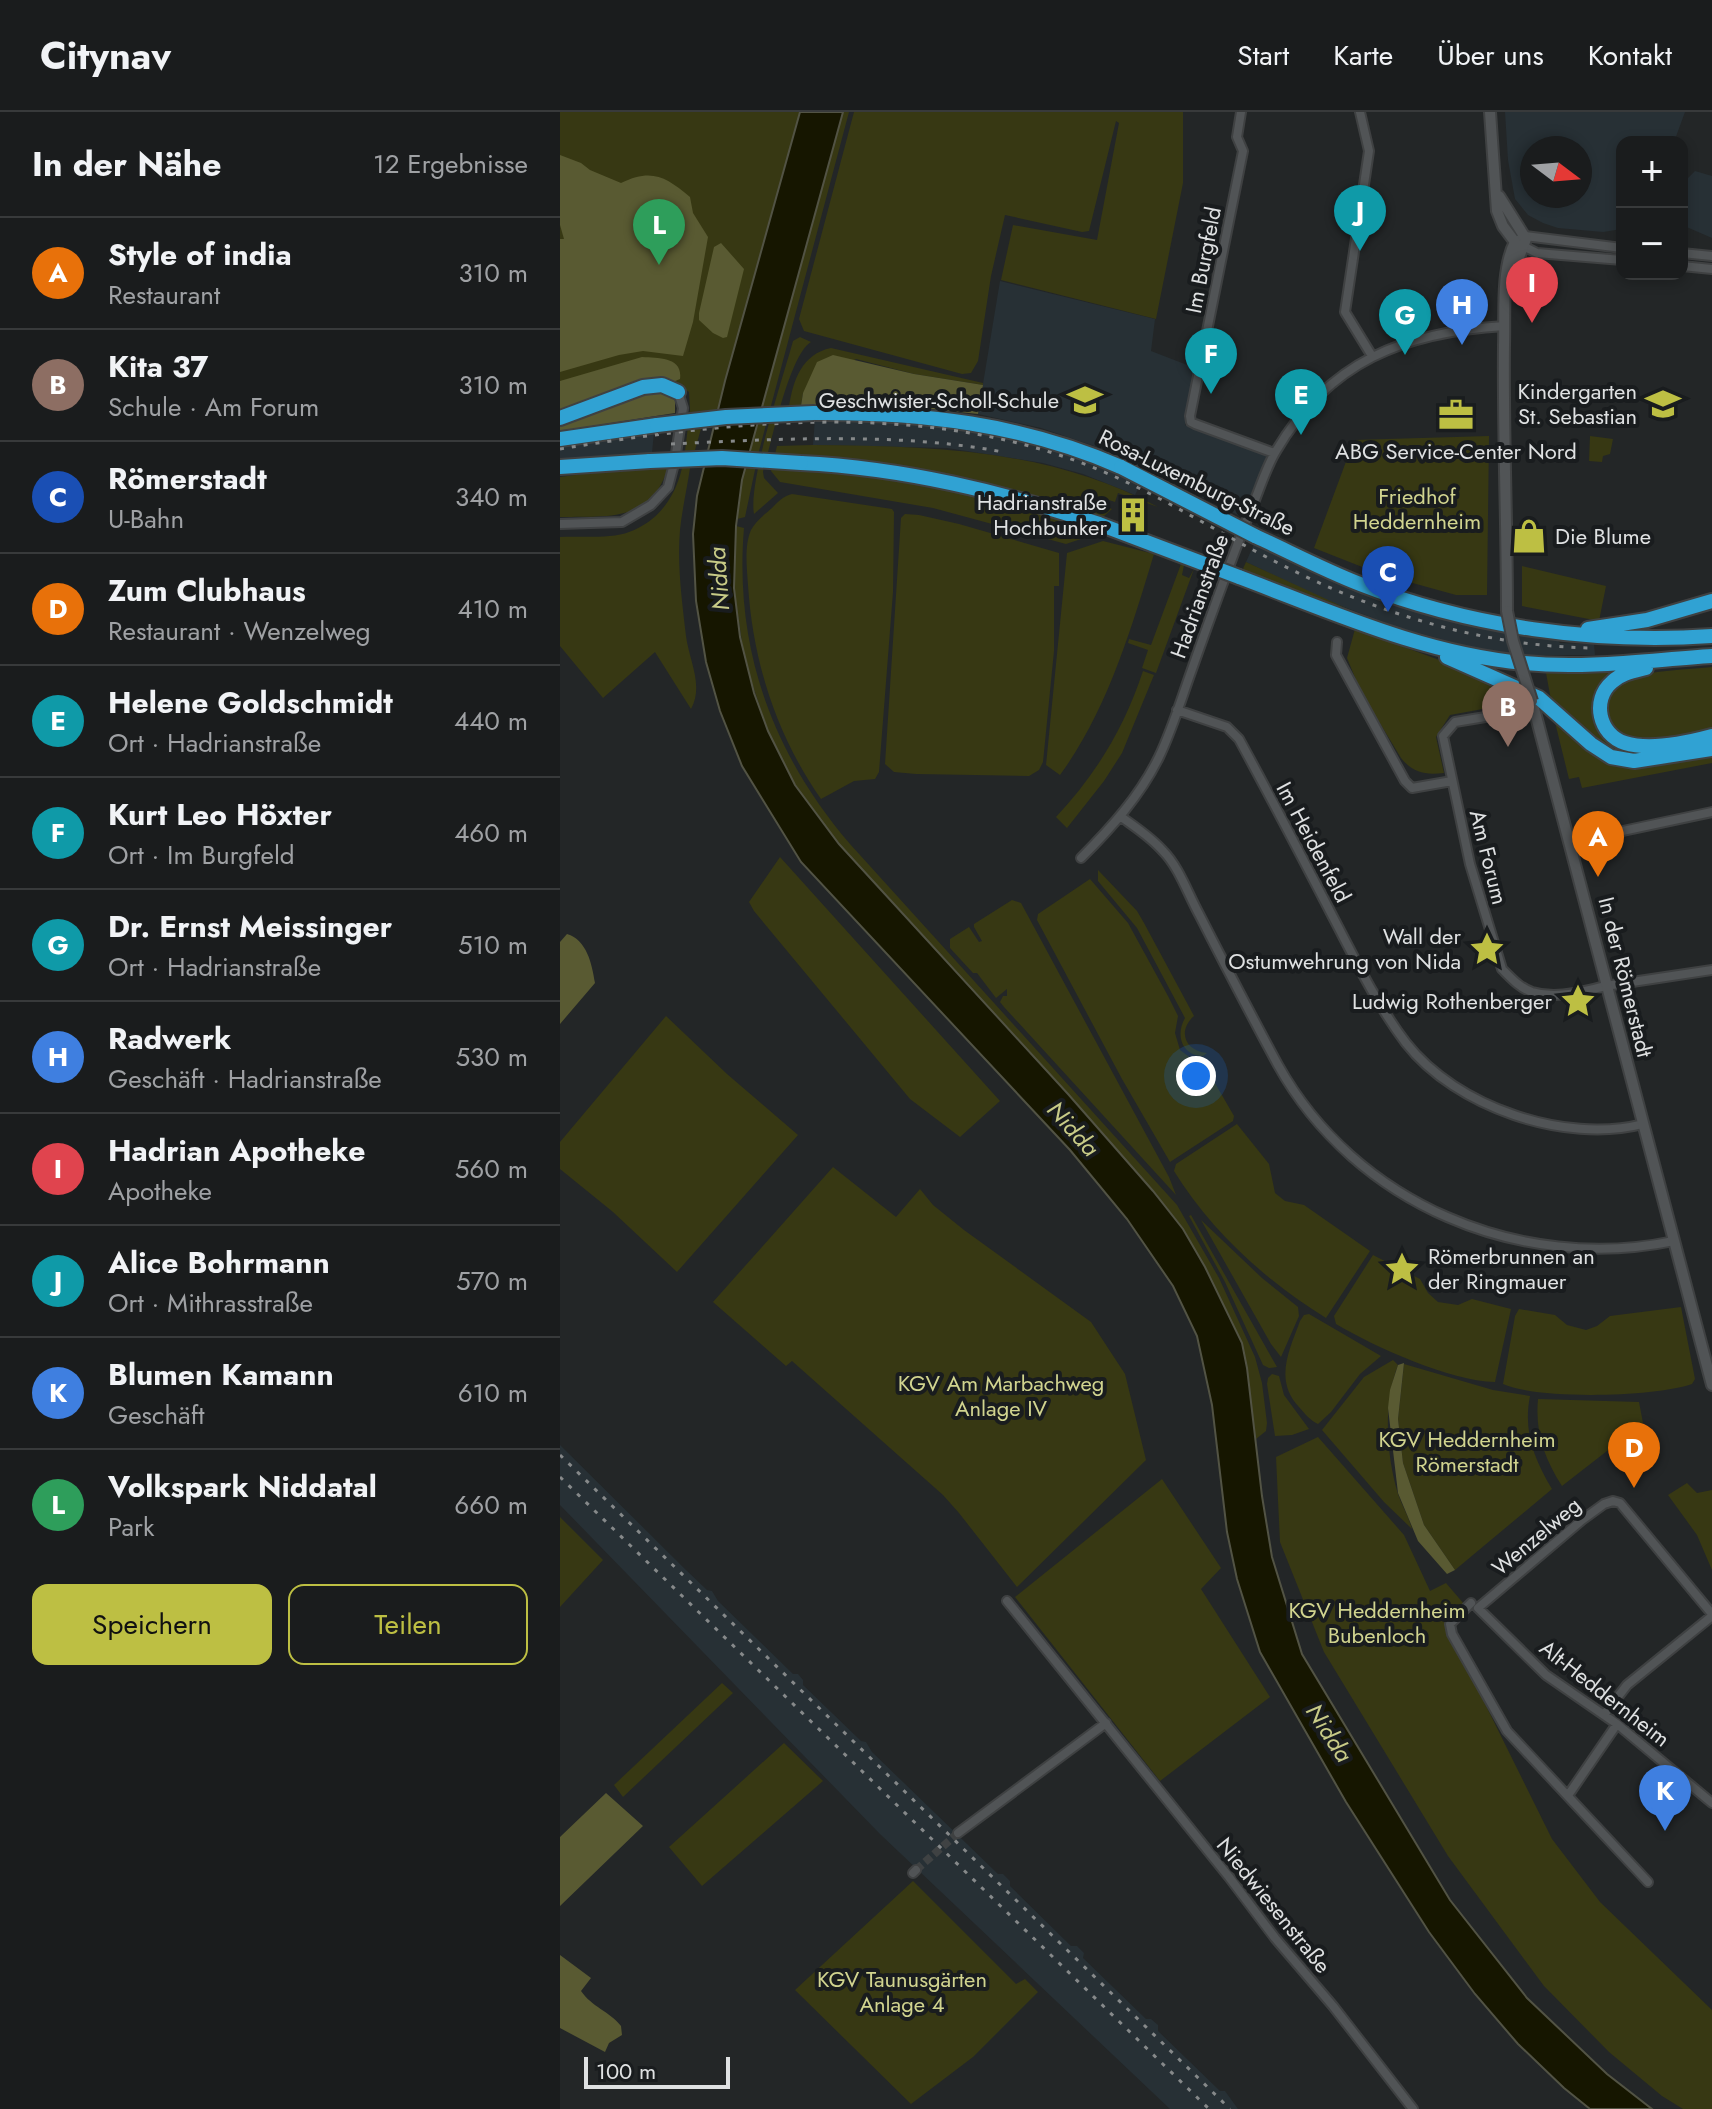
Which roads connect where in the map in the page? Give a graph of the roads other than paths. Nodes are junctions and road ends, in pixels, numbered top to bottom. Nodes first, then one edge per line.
1 (1241, 112) edge
2 (1360, 112) edge
3 (1490, 112) edge
4 (1521, 242) junction
5 (1616, 248) edge
6 (1688, 254) edge
7 (1712, 256) edge
8 (1616, 260) edge
9 (1688, 267) edge
10 (1712, 269) edge
11 (1505, 326) junction
12 (1372, 356) junction
13 (678, 392) joint
14 (560, 418) edge
15 (560, 439) edge
16 (1274, 453) junction
17 (560, 467) edge
18 (560, 524) edge
19 (1712, 601) edge
20 (1558, 632) junction
21 (1712, 636) edge
22 (1410, 641) junction
23 (1337, 642) dead end
24 (1712, 656) edge
25 (1689, 658) junction
26 (1533, 705) junction
27 (1177, 710) junction
28 (1712, 736) edge
29 (1712, 749) edge
30 (1452, 781) junction
31 (1712, 812) edge
32 (1120, 816) junction
33 (1571, 842) junction
34 (1081, 858) dead end
35 (1712, 970) edge
36 (1608, 986) junction
37 (1643, 1124) junction
38 (1674, 1241) junction
39 (1712, 1385) edge
40 (1007, 1601) dead end
41 (1474, 1605) junction
42 (1712, 1615) edge
43 (1604, 1715) junction
44 (1106, 1723) junction
45 (1617, 1724) junction
46 (1569, 1794) junction
47 (1712, 1803) edge
48 (958, 1833) tunnel mouth
49 (1648, 1882) dead end
50 (1413, 2109) edge

1 - 16 street, Im Burgfeld
2 - 12 street
3 - 4 street
4 - 5 street
4 - 8 street
4 - 11 street, In der Römerstadt
6 - 7 street
9 - 10 street
11 - 12 street, Hadrianstraße
11 - 26 street, In der Römerstadt, bridge
12 - 16 street, Hadrianstraße
13 - 14 highway
13 - 18 street
15 - 20 highway, Rosa-Luxemburg-Straße, bridge
16 - 27 street, Hadrianstraße
17 - 22 highway, bridge
19 - 20 highway
20 - 21 highway, Rosa-Luxemburg-Straße
22 - 25 highway
22 - 29 highway
23 - 30 street
24 - 25 highway
25 - 28 highway
26 - 30 street, Am Forum
26 - 33 street, In der Römerstadt
27 - 32 street, Hadrianstraße
27 - 37 street, Im Heidenfeld
30 - 36 street, Am Forum
31 - 33 street
32 - 34 street, Hadrianstraße
32 - 38 street
33 - 36 street, In der Römerstadt
35 - 36 street, Am Forum
36 - 37 street, In der Römerstadt
37 - 38 street, In der Römerstadt
38 - 39 street, In der Römerstadt
40 - 44 street, Niedwiesenstraße
41 - 42 street, Wenzelweg
41 - 43 street, Alt-Heddernheim
41 - 46 street
42 - 43 street
43 - 45 street, Alt-Heddernheim
44 - 48 street
44 - 50 street, Niedwiesenstraße
45 - 46 street
45 - 47 street, Alt-Heddernheim
46 - 49 street

